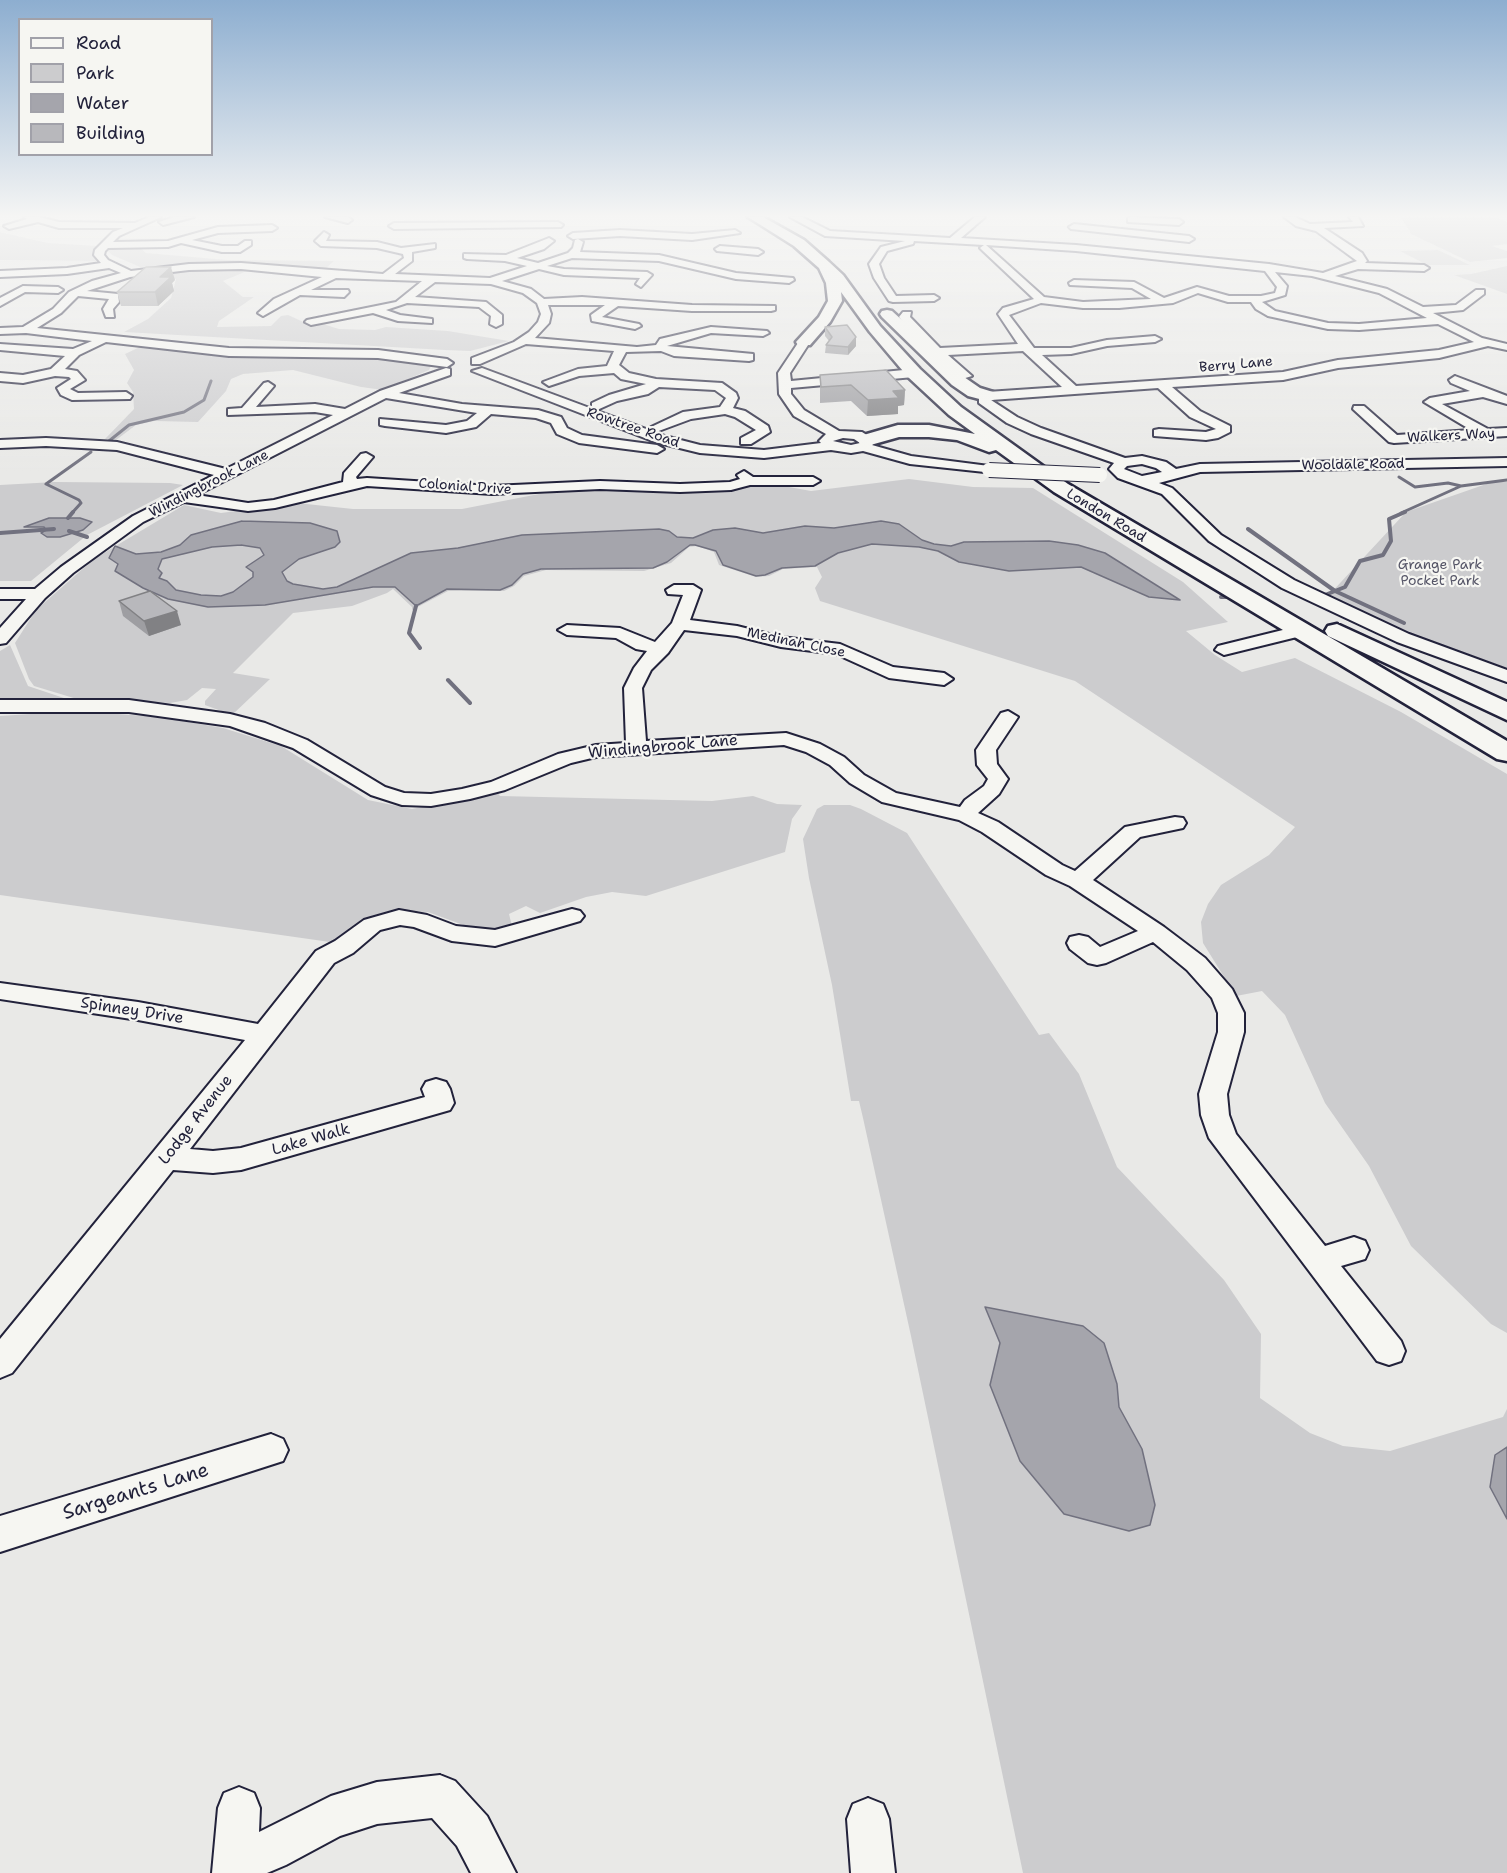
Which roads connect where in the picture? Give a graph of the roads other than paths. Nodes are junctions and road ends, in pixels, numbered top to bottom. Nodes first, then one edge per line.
1 (63, 304) edge
2 (112, 304) edge
3 (273, 304) edge
4 (393, 304) edge
5 (483, 304) edge
6 (543, 304) edge
7 (613, 304) edge
8 (637, 304) edge
9 (833, 304) edge
10 (858, 304) edge
11 (878, 304) edge
12 (1026, 304) edge
13 (1102, 304) edge
14 (1118, 304) edge
15 (1259, 304) edge
16 (1411, 304) edge
17 (1464, 304) edge
18 (1110, 305) junction
19 (771, 308) dead end
20 (376, 310) junction
21 (1422, 310) junction
22 (34, 311) dead end
23 (57, 311) junction
24 (883, 311) junction
25 (1325, 312) dead end
26 (262, 313) dead end
27 (907, 314) dead end
28 (1062, 314) dead end
29 (110, 315) dead end
30 (1442, 320) junction
31 (500, 321) dead end
32 (311, 322) dead end
33 (419, 322) dead end
34 (1392, 324) junction
35 (627, 327) dead end
36 (1336, 327) junction
37 (26, 330) junction
38 (0, 331) edge
39 (754, 333) dead end
40 (1420, 335) dead end
41 (107, 338) junction
42 (1155, 339) dead end
43 (524, 340) junction
44 (804, 342) joint
45 (1486, 343) junction
46 (0, 347) edge
47 (1507, 347) edge
48 (660, 348) junction
49 (621, 350) junction
50 (1029, 350) junction
51 (937, 352) junction
52 (75, 353) junction
53 (748, 357) dead end
54 (462, 367) junction
55 (615, 369) junction
56 (55, 372) junction
57 (914, 373) junction
58 (966, 376) dead end
59 (0, 377) edge
60 (1455, 381) dead end
61 (550, 382) dead end
62 (656, 383) junction
63 (783, 385) junction
64 (268, 386) dead end
65 (1163, 386) junction
66 (457, 392) dead end
67 (1074, 392) junction
68 (1484, 393) junction
69 (384, 394) junction
70 (126, 396) dead end
71 (987, 396) junction
72 (1507, 400) edge
73 (427, 401) junction
74 (597, 406) dead end
75 (1359, 409) dead end
76 (725, 410) junction
77 (487, 411) junction
78 (346, 413) junction
79 (385, 422) dead end
80 (814, 424) junction
81 (656, 428) dead end
82 (1159, 432) dead end
83 (1507, 432) edge
84 (1487, 434) junction
85 (770, 440) dead end
86 (833, 441) junction
87 (865, 443) junction
88 (0, 444) edge
89 (650, 450) dead end
90 (798, 451) junction
91 (366, 457) dead end
92 (1507, 462) edge
93 (1157, 463) junction
94 (1200, 468) junction
95 (1225, 468) junction
96 (1126, 471) junction
97 (228, 474) junction
98 (813, 481) dead end
99 (351, 484) junction
100 (1170, 486) junction
101 (1060, 488) junction
102 (183, 497) junction
103 (674, 590) dead end
104 (0, 594) edge
105 (39, 594) junction
106 (680, 624) junction
107 (1309, 627) junction
108 (567, 630) dead end
109 (0, 639) edge
110 (662, 649) junction
111 (1224, 650) dead end
112 (1507, 676) edge
113 (944, 679) dead end
114 (0, 706) edge
115 (1507, 712) edge
116 (1008, 717) dead end
117 (1507, 732) edge
118 (636, 747) junction
119 (1507, 753) edge
120 (966, 815) junction
121 (1175, 823) dead end
122 (1078, 881) junction
123 (572, 916) dead end
124 (1156, 932) junction
125 (1079, 943) dead end
126 (0, 991) edge
127 (263, 1034) junction
128 (436, 1089) dead end
129 (166, 1160) junction
130 (1354, 1250) dead end
131 (1320, 1260) junction
132 (1389, 1351) dead end
133 (0, 1364) edge
134 (271, 1450) dead end
135 (0, 1534) edge
136 (239, 1808) dead end
137 (868, 1819) dead end
138 (234, 1867) edge
139 (494, 1873) edge
140 (873, 1873) edge

1 - 23 street
2 - 29 street
3 - 26 street
4 - 20 street
5 - 31 street
6 - 43 street
7 - 35 street
8 - 19 street
9 - 44 highway
10 - 57 highway, London Road
11 - 24 highway, London Road
12 - 50 street
13 - 18 street
14 - 18 street
15 - 36 street
16 - 21 street
17 - 21 street
18 - 28 street
20 - 32 street
20 - 33 street
21 - 30 street
22 - 23 street
23 - 37 street
24 - 71 highway
24 - 107 highway, London Road
25 - 36 street
27 - 51 street
30 - 34 street
30 - 45 street
34 - 36 street
34 - 40 street
37 - 38 street, Rowtree Road
37 - 41 street, Rowtree Road
39 - 48 street
41 - 52 street
41 - 54 street, Rowtree Road
42 - 50 street
43 - 49 street
43 - 54 street, Windingbrook Lane
44 - 63 street
45 - 47 street
45 - 65 street, Berry Lane
46 - 52 street
48 - 49 street
48 - 53 street
49 - 55 street
50 - 51 street
50 - 67 street
51 - 58 street
52 - 56 street
54 - 69 street, Windingbrook Lane
54 - 90 street, Rowtree Road
55 - 61 street
55 - 62 street
56 - 59 street
56 - 70 street
57 - 63 street
57 - 101 highway, London Road
60 - 68 street
62 - 74 street
62 - 76 street
63 - 80 street
64 - 78 street
65 - 67 street, Berry Lane
65 - 82 street
66 - 73 street
67 - 71 street, Berry Lane
68 - 72 street
68 - 84 street
69 - 73 street
69 - 78 street, Windingbrook Lane
71 - 96 street
73 - 77 street
75 - 84 street, Walkers Way
76 - 81 street
76 - 85 street
77 - 79 street
77 - 89 street
78 - 97 street, Windingbrook Lane
80 - 86 street
80 - 90 street
83 - 84 street, Walkers Way
86 - 87 street
86 - 90 street, Rowtree Road
87 - 96 street, bridge
87 - 101 highway
88 - 97 street
91 - 99 street
92 - 95 street, Wooldale Road
93 - 94 street, Wooldale Road
93 - 96 street, Wooldale Road
93 - 100 street
94 - 95 street, Wooldale Road
94 - 100 street, Wooldale Road
95 - 100 street
96 - 100 street
97 - 102 street, Windingbrook Lane
98 - 99 street, Colonial Drive
99 - 102 street, Colonial Drive
100 - 112 street
101 - 107 highway, London Road
102 - 105 street, Windingbrook Lane
103 - 106 street
104 - 105 street
105 - 109 street, Windingbrook Lane
106 - 110 street
106 - 113 street, Medinah Close
107 - 111 street
107 - 115 highway
107 - 117 highway, London Road
107 - 119 highway, London Road
108 - 110 street
110 - 118 street
114 - 118 street, Windingbrook Lane
116 - 120 street
118 - 120 street, Windingbrook Lane
120 - 122 street, Windingbrook Lane
121 - 122 street
122 - 124 street, Windingbrook Lane
123 - 127 street, Lodge Avenue
124 - 125 street
124 - 131 street, Windingbrook Lane
126 - 127 street, Spinney Drive
127 - 129 street, Lodge Avenue
128 - 129 street, Lake Walk
129 - 133 street, Lodge Avenue
130 - 131 street
131 - 132 street, Windingbrook Lane
134 - 135 street, Sargeants Lane
136 - 138 street
137 - 140 street
138 - 139 street

